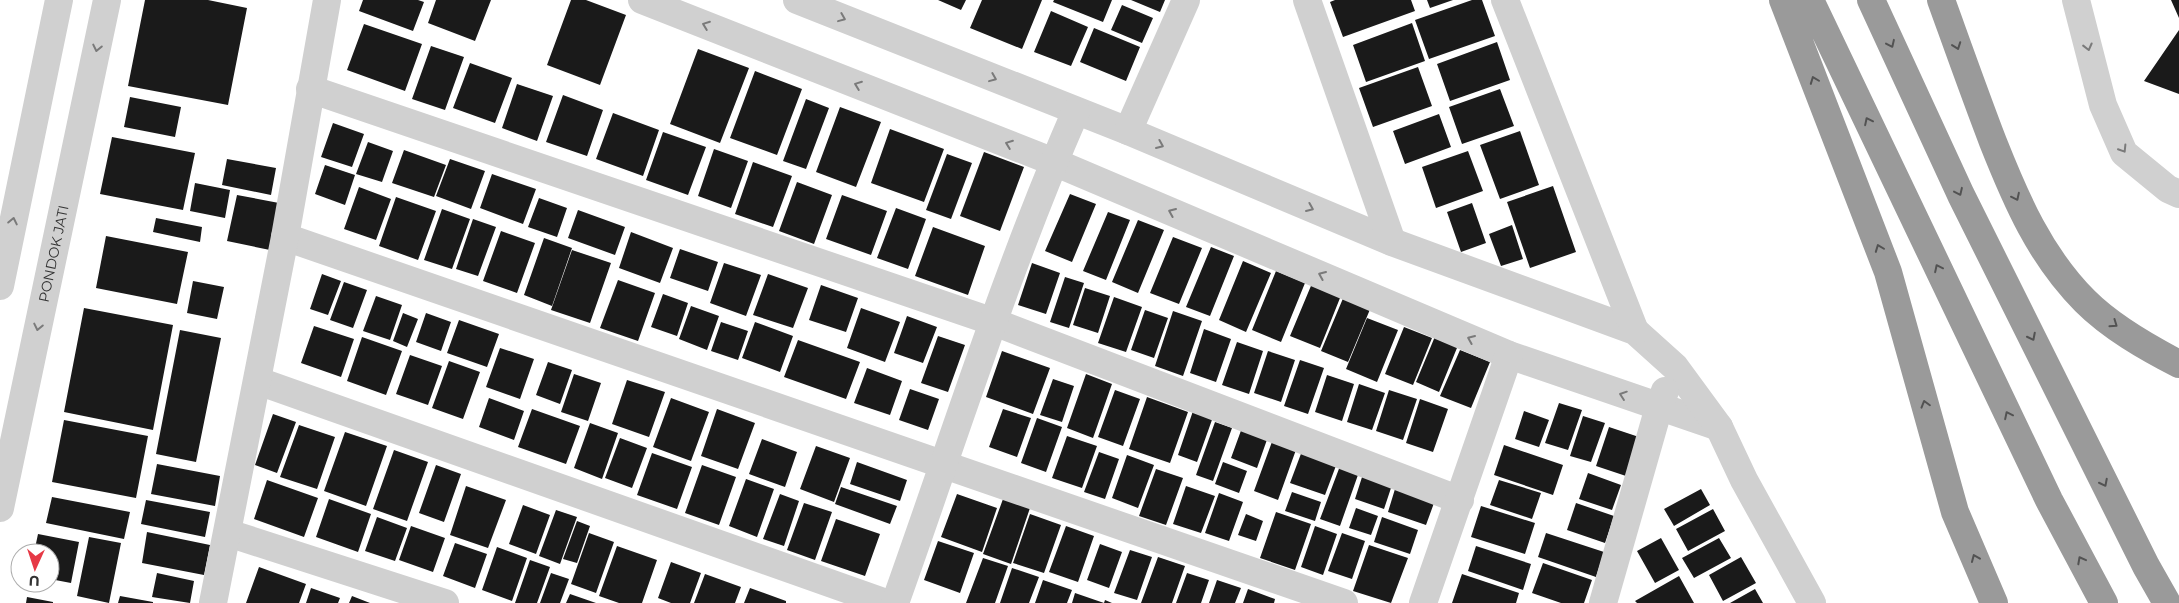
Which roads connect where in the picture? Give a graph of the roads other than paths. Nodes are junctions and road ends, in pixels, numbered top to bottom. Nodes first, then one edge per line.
1 (59, 0) edge
2 (107, 0) edge
3 (327, 0) edge
4 (642, 0) edge
5 (797, 0) edge
6 (1186, 0) edge
7 (1307, 0) edge
8 (1505, 0) edge
9 (1783, 0) edge
10 (1810, 0) edge
11 (1871, 0) edge
12 (1941, 0) edge
13 (2076, 0) edge
14 (310, 89) junction
15 (1076, 111) junction
16 (1128, 131) junction
17 (1054, 162) junction
18 (2179, 194) edge
19 (285, 237) junction
20 (1392, 242) junction
21 (0, 286) edge
22 (994, 322) junction
23 (1634, 331) junction
24 (1509, 355) junction
25 (2179, 364) edge
26 (1675, 367) junction
27 (258, 381) junction
28 (1659, 407) junction
29 (1720, 428) junction
30 (944, 465) junction
31 (1460, 500) junction
32 (0, 508) edge
33 (228, 533) junction
34 (1605, 601) edge
35 (213, 603) edge
36 (445, 603) edge
37 (886, 603) edge
38 (895, 603) edge
39 (1344, 603) edge
40 (1423, 603) edge
41 (1812, 603) edge
42 (1994, 603) edge
43 (2104, 603) edge
44 (2167, 603) edge

21 -> 1 street
2 -> 32 street, PONDOK JATI
3 - 14 street
17 -> 4 street
5 -> 15 street
6 - 16 street
7 - 20 street
8 - 23 street
42 -> 9 highway
43 -> 10 highway
11 -> 44 highway
12 -> 25 highway
13 -> 18 street
14 - 19 street
14 - 22 street
15 - 16 street
15 - 17 street
16 -> 20 street
17 - 22 street
24 -> 17 street
19 - 27 street
19 - 30 street
20 - 23 street
22 - 30 street
22 - 31 street
23 - 26 street
28 -> 24 street
24 - 31 street
26 - 28 street
26 - 29 street
27 - 33 street
27 - 37 street
28 - 29 street
28 - 34 street
29 - 41 street
30 - 38 street
30 - 39 street
31 - 40 street
33 - 35 street
33 - 36 street

